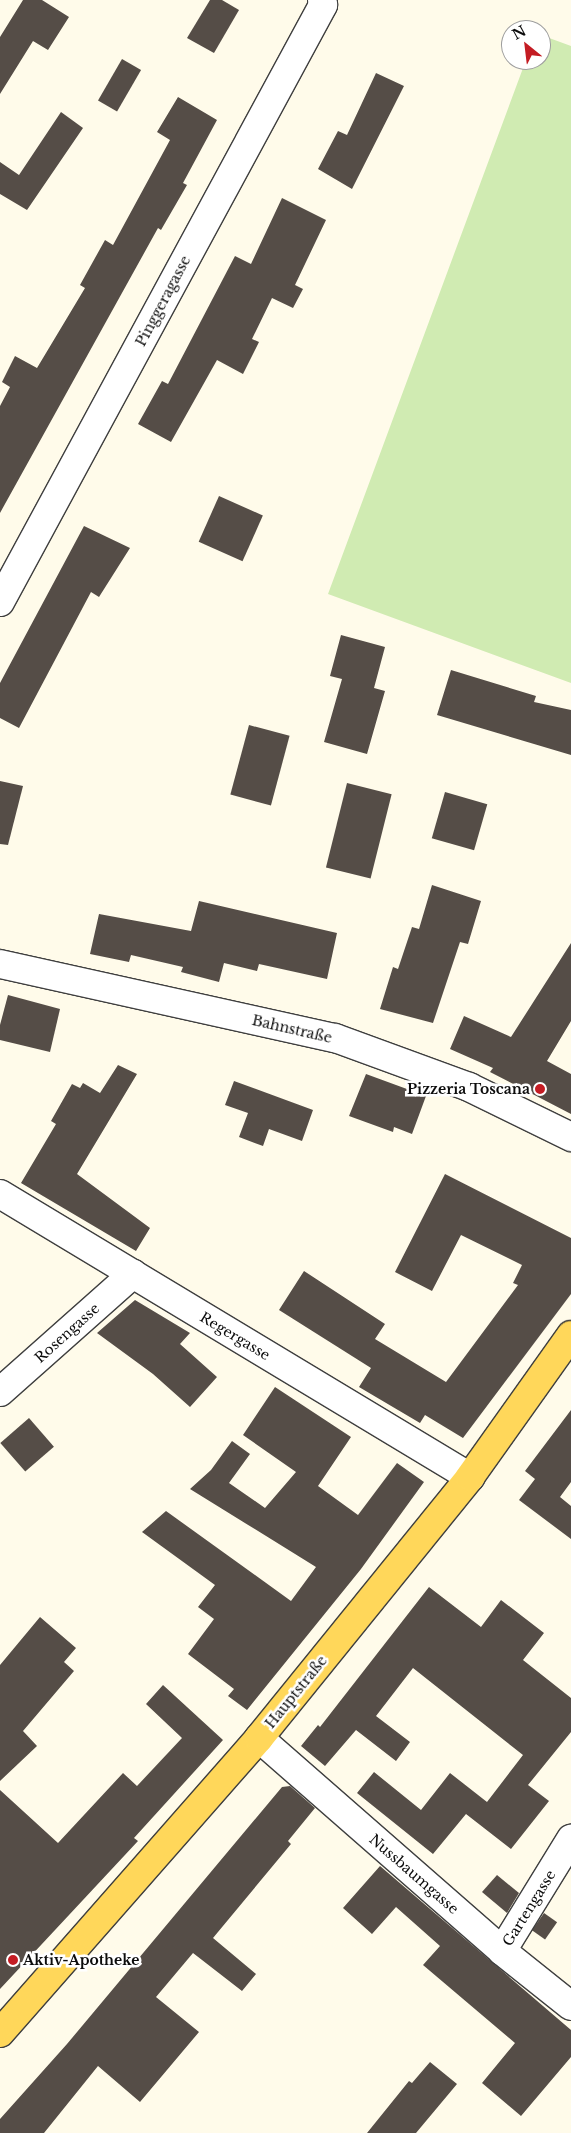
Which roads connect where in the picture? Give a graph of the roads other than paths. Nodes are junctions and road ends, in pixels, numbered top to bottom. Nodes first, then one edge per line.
1 (322, 0) edge
2 (0, 602) edge
3 (0, 964) edge
4 (571, 1137) edge
5 (0, 1194) edge
6 (133, 1274) junction
7 (571, 1335) edge
8 (0, 1392) edge
9 (470, 1477) junction
10 (259, 1738) junction
11 (571, 1839) edge
12 (502, 1951) junction
13 (571, 2006) edge
14 (0, 2033) edge

1 - 2 street, Pinggeragasse
3 - 4 street, Bahnstraße
5 - 6 street, Regergasse
6 - 8 street, Rosengasse
6 - 9 street, Regergasse
7 - 9 main road, Hauptstraße
9 - 10 main road, Hauptstraße
10 - 12 street, Nussbaumgasse
10 - 14 main road, Hauptstraße
11 - 12 street, Gartengasse
12 - 13 street, Nussbaumgasse

